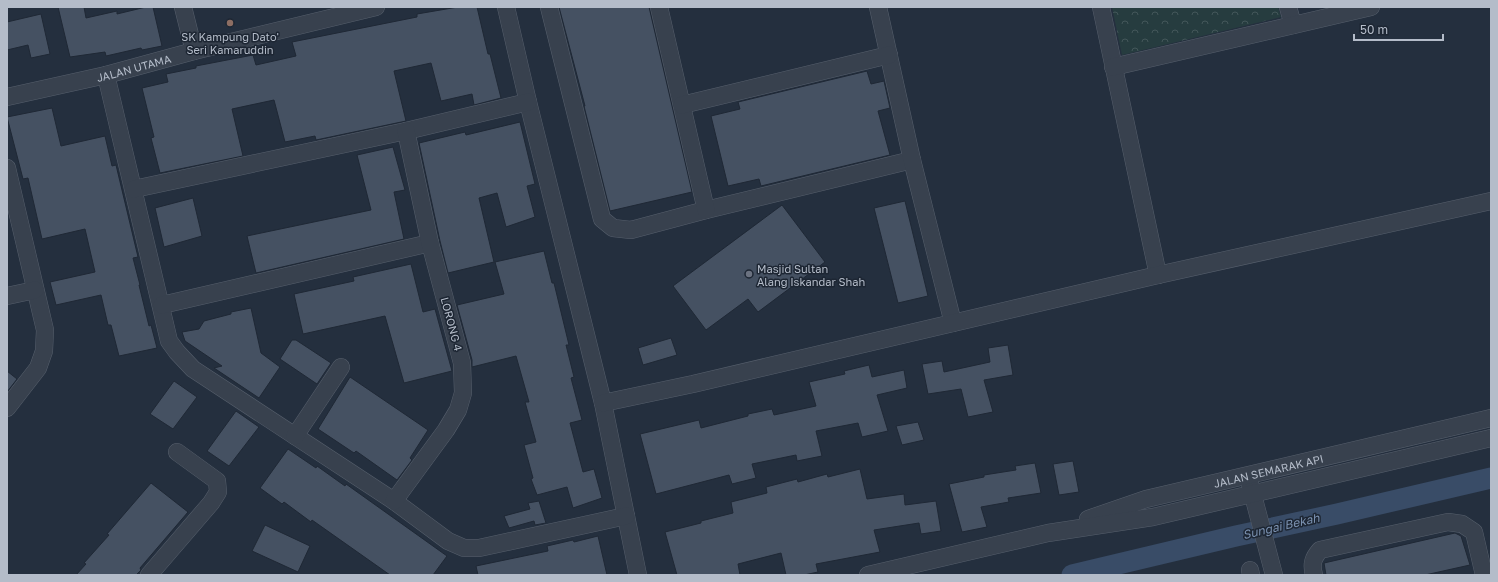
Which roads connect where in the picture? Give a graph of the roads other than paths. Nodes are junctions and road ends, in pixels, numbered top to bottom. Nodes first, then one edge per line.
1 (183, 7) edge
2 (376, 7) edge
3 (506, 7) edge
4 (549, 7) edge
5 (659, 7) edge
6 (878, 7) edge
7 (1101, 7) edge
8 (1288, 7) edge
9 (1371, 7) edge
10 (1293, 25) junction
11 (194, 51) junction
12 (889, 55) junction
13 (1113, 68) junction
14 (106, 75) junction
15 (7, 97) edge
16 (528, 102) junction
17 (682, 105) junction
18 (406, 131) junction
19 (912, 160) junction
20 (7, 168) edge
21 (134, 189) junction
22 (1491, 200) edge
23 (11, 201) edge
24 (706, 210) junction
25 (430, 243) junction
26 (1158, 275) junction
27 (35, 290) junction
28 (7, 296) edge
29 (162, 305) junction
30 (953, 322) junction
31 (341, 367) dead end
32 (603, 404) junction
33 (7, 408) edge
34 (1491, 418) edge
35 (295, 436) junction
36 (1491, 438) edge
37 (177, 452) dead end
38 (1248, 475) junction
39 (1253, 494) junction
40 (394, 501) junction
41 (626, 516) junction
42 (1048, 533) junction
43 (149, 575) edge
44 (638, 575) edge
45 (868, 575) edge
46 (1274, 575) edge
47 (1314, 575) edge
48 (1484, 575) edge

1 - 11 street
2 - 11 street, JALAN UTAMA
3 - 16 street
4 - 24 street
5 - 17 street
6 - 12 street
7 - 13 street
8 - 10 street
9 - 10 street
10 - 13 street
11 - 14 street, JALAN UTAMA
12 - 17 street
12 - 19 street
13 - 26 street
14 - 15 street, JALAN UTAMA
14 - 21 street
16 - 18 street
16 - 32 street
17 - 24 street
18 - 21 street
18 - 25 street, LORONG 4
19 - 24 street
19 - 30 street
20 - 23 street
21 - 29 street
22 - 26 street
23 - 27 street
25 - 29 street
25 - 40 street, LORONG 4
26 - 30 street
27 - 28 street
27 - 33 street
29 - 35 street
30 - 32 street
31 - 35 street
32 - 41 street
34 - 38 street, JALAN SEMARAK API
35 - 40 street
36 - 39 street, JALAN SEMARAK API
37 - 43 street
38 - 39 street
38 - 42 street, JALAN SEMARAK API
39 - 42 street, JALAN SEMARAK API
39 - 46 street
40 - 41 street
41 - 44 street
42 - 45 street, JALAN SEMARAK API
47 - 48 street

